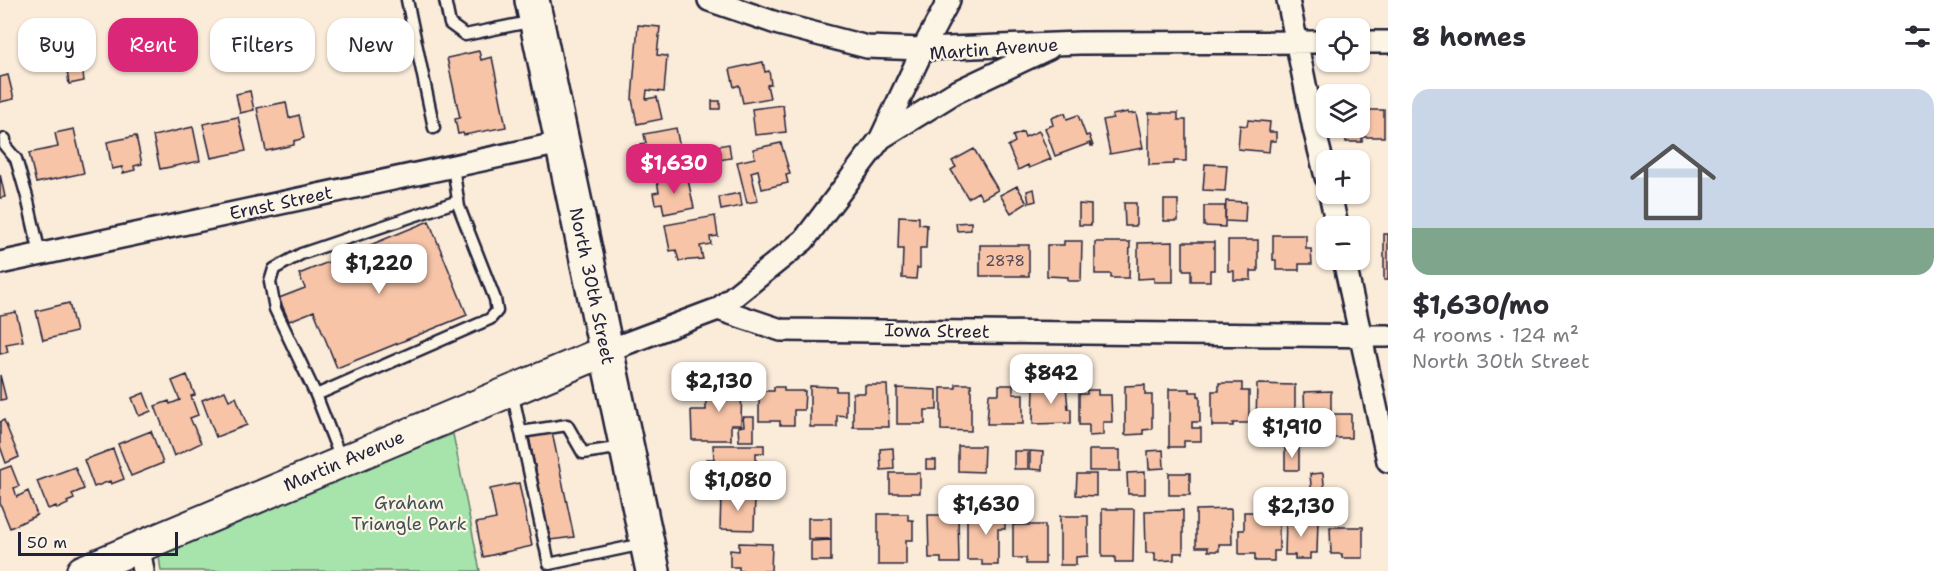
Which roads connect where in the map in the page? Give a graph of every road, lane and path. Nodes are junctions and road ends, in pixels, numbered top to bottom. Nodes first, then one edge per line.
1 (407, 0) edge
2 (445, 0) edge
3 (709, 0) edge
4 (949, 0) edge
5 (1288, 0) edge
6 (534, 10) edge
7 (1297, 42) junction
8 (1316, 42) edge
9 (1370, 42) edge
10 (1388, 42) edge
11 (1058, 44) junction
12 (923, 49) junction
13 (434, 128) dead end
14 (881, 138) junction
15 (5, 139) dead end
16 (561, 143) junction
17 (1319, 150) edge
18 (453, 166) junction
19 (458, 201) junction
20 (40, 254) junction
21 (0, 263) edge
22 (1346, 270) edge
23 (718, 309) junction
24 (1361, 336) junction
25 (1388, 336) edge
26 (606, 351) junction
27 (512, 391) junction
28 (316, 394) junction
29 (521, 432) junction
30 (626, 446) junction
31 (1388, 461) edge
32 (342, 462) junction
33 (650, 557) edge
34 (141, 559) edge
35 (550, 567) edge
36 (82, 571) edge

1 - 13 lane
2 - 6 lane
3 - 12 street
4 - 12 street
5 - 7 street
6 - 16 highway, North 30th Street
7 - 8 street, Martin Avenue
7 - 11 street, Martin Avenue
7 - 17 street
9 - 10 street
11 - 12 street, Martin Avenue
11 - 14 street
12 - 14 street, Martin Avenue
14 - 23 street, Martin Avenue
15 - 20 lane
16 - 18 street, Ernst Street
16 - 26 highway, North 30th Street
18 - 19 lane
18 - 20 street, Ernst Street
19 - 28 lane
19 - 28 lane
20 - 21 street, Ernst Street
22 - 24 street
23 - 24 street, Iowa Street
23 - 26 street
24 - 25 street, Iowa Street
24 - 31 street
26 - 27 main road, Martin Avenue
26 - 30 highway, North 30th Street
27 - 29 lane
27 - 32 main road, Martin Avenue
28 - 32 lane
29 - 30 lane
29 - 35 lane
30 - 33 highway, North 30th Street
32 - 34 main road, Martin Avenue
33 - 35 lane
34 - 36 main road, Martin Avenue

